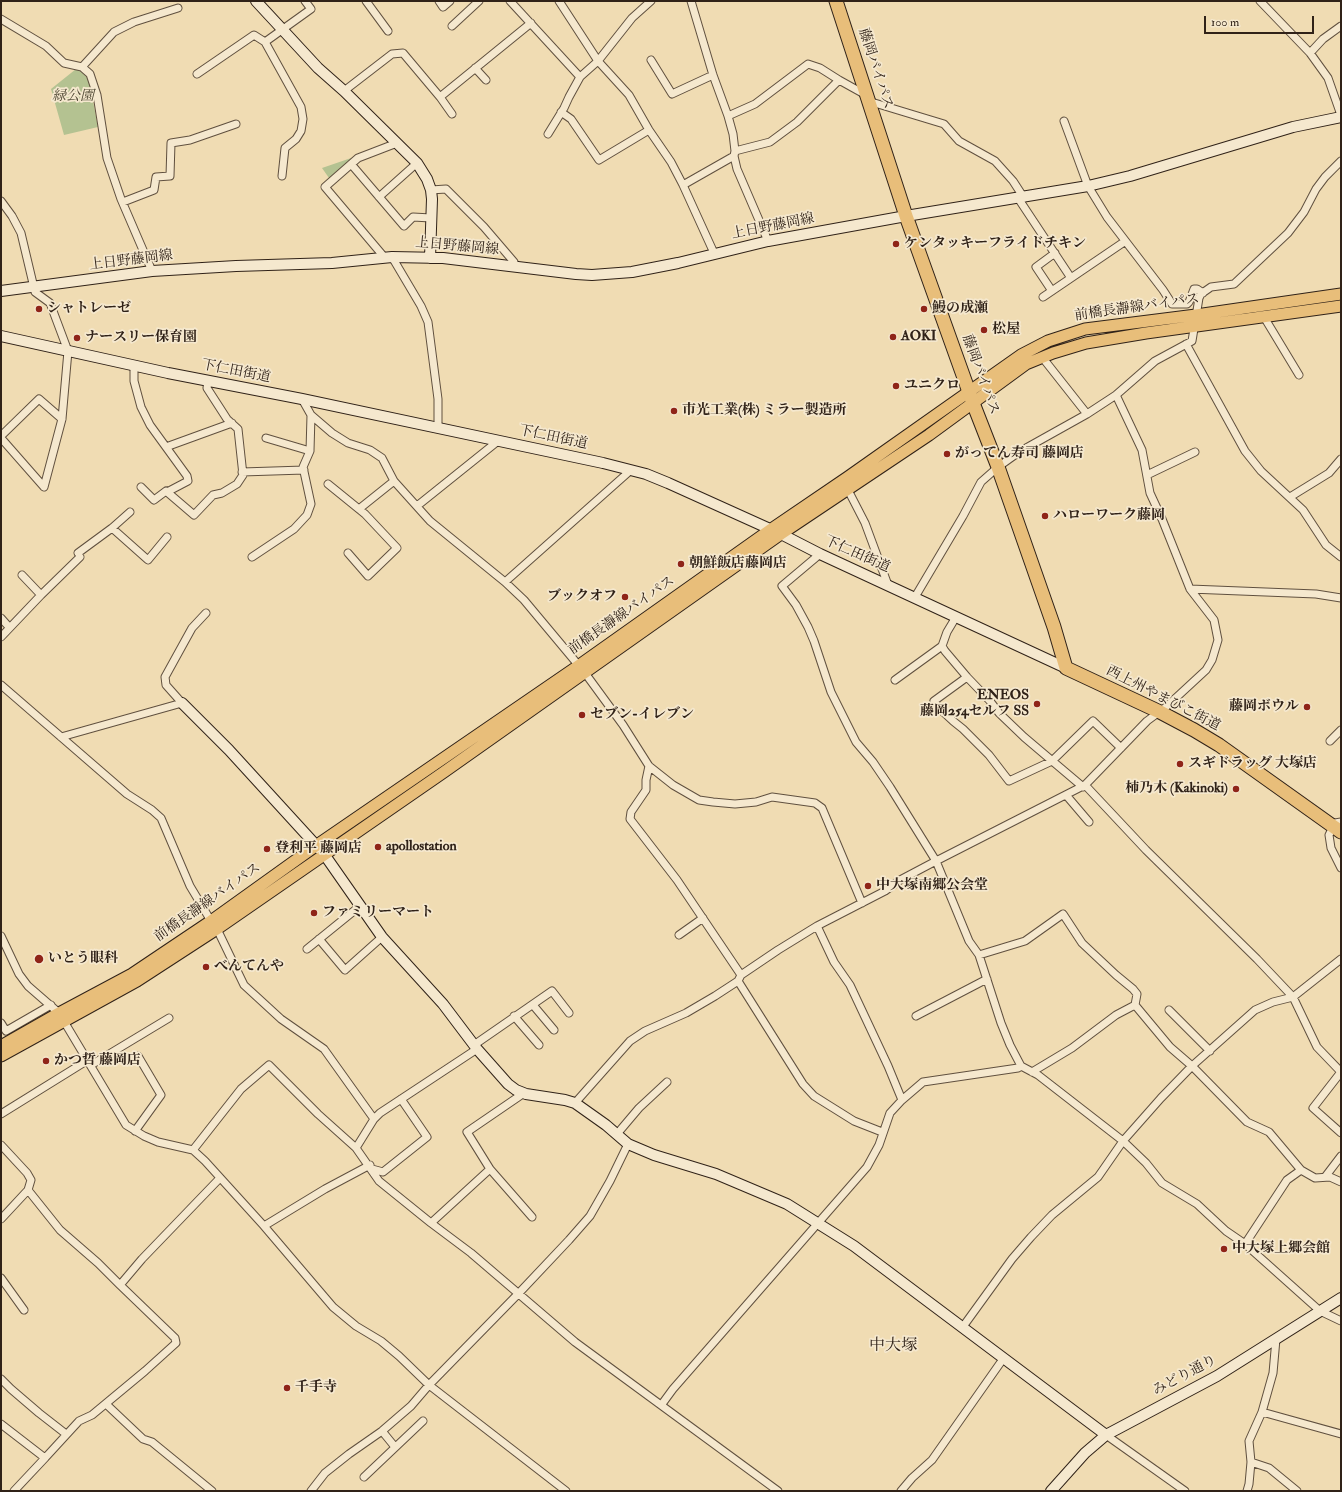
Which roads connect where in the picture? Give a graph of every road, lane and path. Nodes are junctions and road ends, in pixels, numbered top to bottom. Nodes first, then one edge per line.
1 (256, 1) edge
2 (305, 1) edge
3 (366, 1) edge
4 (440, 1) edge
5 (450, 1) edge
6 (479, 1) edge
7 (510, 1) edge
8 (559, 1) edge
9 (651, 1) edge
10 (691, 1) edge
11 (836, 1) edge
12 (1260, 1) edge
13 (178, 8) dead end
14 (1, 19) edge
15 (531, 23) junction
16 (452, 26) dead end
17 (1341, 26) edge
18 (282, 29) junction
19 (388, 31) dead end
20 (265, 42) junction
21 (1310, 53) junction
22 (651, 60) dead end
23 (598, 61) junction
24 (82, 68) junction
25 (475, 68) junction
26 (197, 74) dead end
27 (713, 75) junction
28 (580, 77) junction
29 (486, 80) dead end
30 (839, 80) junction
31 (344, 90) junction
32 (440, 97) junction
33 (868, 98) junction
34 (562, 112) junction
35 (452, 114) dead end
36 (728, 116) junction
37 (1341, 116) edge
38 (1064, 121) dead end
39 (236, 124) dead end
40 (649, 130) junction
41 (548, 134) dead end
42 (397, 143) junction
43 (734, 154) junction
44 (1341, 161) edge
45 (417, 163) junction
46 (351, 164) junction
47 (282, 176) dead end
48 (683, 185) junction
49 (1088, 186) junction
50 (431, 190) junction
51 (379, 198) junction
52 (1021, 198) junction
53 (1, 201) edge
54 (123, 202) junction
55 (906, 216) junction
56 (431, 218) junction
57 (768, 242) junction
58 (1124, 242) junction
59 (714, 253) junction
60 (1054, 253) junction
61 (388, 257) junction
62 (430, 258) junction
63 (514, 266) junction
64 (152, 271) junction
65 (1071, 278) junction
66 (34, 287) junction
67 (1, 291) edge
68 (1052, 291) junction
69 (1203, 293) junction
70 (1341, 294) edge
71 (1043, 297) dead end
72 (1340, 307) edge
73 (1264, 317) junction
74 (1195, 320) junction
75 (1, 336) edge
76 (1186, 344) junction
77 (68, 351) junction
78 (1042, 357) junction
79 (136, 365) junction
80 (1299, 375) dead end
81 (208, 381) junction
82 (1116, 395) junction
83 (971, 397) junction
84 (302, 399) junction
85 (1087, 414) junction
86 (310, 415) junction
87 (62, 419) junction
88 (232, 423) junction
89 (438, 428) junction
90 (1, 437) edge
91 (266, 438) dead end
92 (498, 441) junction
93 (166, 447) junction
94 (310, 451) junction
95 (1195, 452) dead end
96 (1341, 459) edge
97 (998, 467) junction
98 (304, 470) junction
99 (631, 470) junction
100 (242, 472) junction
101 (1147, 475) junction
102 (394, 481) junction
103 (328, 484) dead end
104 (141, 486) dead end
105 (848, 490) junction
106 (167, 492) junction
107 (1290, 498) junction
108 (417, 506) junction
109 (359, 509) junction
110 (130, 512) dead end
111 (112, 528) junction
112 (770, 530) junction
113 (781, 534) junction
114 (167, 536) dead end
115 (348, 553) dead end
116 (820, 554) junction
117 (252, 557) dead end
118 (1341, 557) edge
119 (22, 575) dead end
120 (505, 582) junction
121 (888, 585) junction
122 (1190, 589) junction
123 (41, 595) junction
124 (915, 597) junction
125 (1341, 598) edge
126 (206, 613) dead end
127 (956, 617) junction
128 (1, 618) edge
129 (9, 627) junction
130 (1, 637) edge
131 (942, 646) junction
132 (1066, 668) junction
133 (581, 669) junction
134 (967, 677) junction
135 (895, 680) dead end
136 (1, 685) edge
137 (182, 703) junction
138 (1160, 712) junction
139 (1341, 730) edge
140 (61, 737) junction
141 (1330, 741) dead end
142 (1121, 748) junction
143 (1052, 761) junction
144 (649, 766) junction
145 (1084, 786) junction
146 (1066, 796) junction
147 (1089, 822) dead end
148 (1338, 827) edge
149 (320, 850) junction
150 (936, 861) junction
151 (1341, 868) edge
152 (862, 903) junction
153 (360, 906) junction
154 (703, 918) junction
155 (214, 925) junction
156 (816, 926) junction
157 (679, 935) dead end
158 (1, 936) edge
159 (382, 937) junction
160 (319, 939) junction
161 (307, 949) dead end
162 (980, 955) junction
163 (1341, 959) edge
164 (740, 978) junction
165 (987, 979) junction
166 (1292, 997) junction
167 (533, 1004) junction
168 (1135, 1005) junction
169 (1169, 1010) dead end
170 (58, 1013) junction
171 (569, 1013) dead end
172 (514, 1016) junction
173 (916, 1016) dead end
174 (169, 1018) dead end
175 (1, 1023) edge
176 (554, 1030) dead end
177 (539, 1045) dead end
178 (1, 1046) edge
179 (476, 1047) junction
180 (1210, 1051) junction
181 (1, 1056) edge
182 (138, 1056) dead end
183 (90, 1063) junction
184 (1021, 1066) junction
185 (1192, 1066) junction
186 (1032, 1072) junction
187 (667, 1082) dead end
188 (524, 1093) junction
189 (401, 1099) junction
190 (902, 1100) junction
191 (575, 1103) junction
192 (1, 1114) edge
193 (374, 1119) junction
194 (135, 1131) junction
195 (882, 1132) junction
196 (1341, 1133) edge
197 (617, 1134) junction
198 (1123, 1142) junction
199 (628, 1144) junction
200 (1, 1145) edge
201 (356, 1148) junction
202 (192, 1150) junction
203 (1341, 1156) edge
204 (371, 1167) junction
205 (490, 1169) junction
206 (1301, 1170) junction
207 (1325, 1177) junction
208 (220, 1178) junction
209 (1341, 1182) edge
210 (28, 1190) junction
211 (532, 1217) dead end
212 (1, 1219) edge
213 (431, 1223) junction
214 (817, 1224) junction
215 (264, 1226) junction
216 (1245, 1244) junction
217 (1, 1278) edge
218 (120, 1285) junction
219 (519, 1293) junction
220 (1341, 1298) edge
221 (24, 1310) dead end
222 (1320, 1311) junction
223 (1341, 1320) edge
224 (962, 1328) junction
225 (1276, 1339) junction
226 (1003, 1359) junction
227 (1, 1379) edge
228 (429, 1385) junction
229 (106, 1404) junction
230 (662, 1404) junction
231 (1262, 1412) junction
232 (423, 1421) dead end
233 (3, 1429) edge
234 (382, 1431) junction
235 (66, 1434) junction
236 (1341, 1434) edge
237 (1106, 1435) junction
238 (395, 1447) junction
239 (45, 1458) junction
240 (1251, 1462) junction
241 (364, 1477) dead end
242 (14, 1491) edge
243 (212, 1491) edge
244 (311, 1491) edge
245 (566, 1491) edge
246 (778, 1491) edge
247 (901, 1491) edge
248 (1052, 1491) edge
249 (1185, 1491) edge
250 (1247, 1491) edge
251 (1296, 1491) edge

1 - 18 street
2 - 18 street
3 - 19 street
4 - 5 street
6 - 16 street
7 - 15 street
8 - 23 street
9 - 23 street
10 - 27 street
11 - 33 highway, 藤岡バイパス
12 - 21 street
13 - 24 street
14 - 24 street
15 - 25 street
15 - 28 street
17 - 21 street
18 - 20 street
18 - 31 street
20 - 26 street
20 - 47 street
21 - 37 street
22 - 27 street
23 - 28 street
23 - 40 street
24 - 54 street
25 - 29 street
25 - 32 street
27 - 36 street
28 - 34 street
30 - 33 street
30 - 36 street
30 - 43 street
31 - 32 street
31 - 42 street
32 - 35 street
33 - 52 street
33 - 55 highway, 藤岡バイパス
34 - 40 street
34 - 41 street
36 - 43 street
37 - 49 street, 上日野藤岡線
38 - 49 street
39 - 54 street
40 - 48 street
42 - 45 street
42 - 46 street
43 - 48 street
43 - 57 street
44 - 69 street
45 - 50 street
45 - 51 street
46 - 51 street
46 - 61 street
48 - 59 street
49 - 52 street, 上日野藤岡線
49 - 58 street
50 - 56 street
50 - 63 street
51 - 56 street
52 - 55 street, 上日野藤岡線
52 - 60 street
53 - 66 street
54 - 64 street
55 - 57 street, 上日野藤岡線
55 - 83 highway, 藤岡バイパス
56 - 62 street
57 - 59 street, 上日野藤岡線
58 - 65 street
58 - 69 street
59 - 63 street, 上日野藤岡線
60 - 65 street
60 - 68 street
61 - 62 street, 上日野藤岡線
61 - 64 street, 上日野藤岡線
61 - 89 street
62 - 63 street, 上日野藤岡線
64 - 66 street, 上日野藤岡線
65 - 68 street
66 - 67 street, 上日野藤岡線
66 - 77 street
68 - 71 street
69 - 74 street
70 - 74 main road, 前橋長瀞線バイパス
72 - 73 main road, 前橋長瀞線バイパス
73 - 74 main road, 前橋長瀞線バイパス
73 - 80 street
74 - 76 street
74 - 78 main road, 前橋長瀞線バイパス
74 - 83 main road, 前橋長瀞線バイパス
75 - 77 street, 下仁田街道
76 - 82 street
76 - 107 street
77 - 79 street, 下仁田街道
77 - 87 street
78 - 83 main road, 前橋長瀞線バイパス
78 - 85 street
79 - 81 street, 下仁田街道
79 - 93 street
81 - 84 street, 下仁田街道
81 - 88 street
82 - 85 street
82 - 101 street
83 - 97 highway, 藤岡バイパス
83 - 105 main road, 前橋長瀞線バイパス
83 - 112 main road, 前橋長瀞線バイパス
84 - 86 street
84 - 89 street, 下仁田街道
85 - 97 street
86 - 94 street
86 - 102 street
87 - 90 street
87 - 90 street
88 - 93 street
88 - 100 street
89 - 92 street, 下仁田街道
91 - 94 street
92 - 99 street, 下仁田街道
92 - 108 street
93 - 106 street
94 - 98 street
95 - 101 street
96 - 107 street
97 - 124 street
97 - 132 highway, 藤岡バイパス
98 - 100 street
98 - 117 street
99 - 112 street, 下仁田街道
99 - 120 street
100 - 106 street
101 - 122 street
102 - 108 street
102 - 109 street
103 - 109 street
104 - 106 street
105 - 113 main road, 前橋長瀞線バイパス
105 - 121 street
107 - 118 street
108 - 120 street
109 - 115 street
110 - 111 street
111 - 114 street
111 - 123 street
112 - 113 street, 下仁田街道
112 - 133 main road, 前橋長瀞線バイパス
113 - 116 street, 下仁田街道
113 - 133 main road, 前橋長瀞線バイパス
116 - 121 street, 下仁田街道
116 - 150 street
119 - 123 street
120 - 133 street
121 - 124 street, 下仁田街道
122 - 125 street
122 - 138 street
123 - 129 street
124 - 127 street, 下仁田街道
126 - 137 street
127 - 131 street
127 - 132 street, 下仁田街道
128 - 129 street
129 - 130 street
131 - 134 street
131 - 135 street
132 - 138 highway, 西上州やまびこ街道
133 - 144 street
133 - 149 main road, 前橋長瀞線バイパス
134 - 143 street
134 - 143 street
136 - 140 street
137 - 140 street
137 - 149 street
138 - 142 street
138 - 148 highway, 西上州やまびこ街道
139 - 141 street
140 - 155 street
142 - 143 street
142 - 145 street
143 - 145 street
144 - 152 street
144 - 154 street
145 - 146 street
145 - 166 street
146 - 147 street
146 - 150 street
148 - 151 street
149 - 153 street
149 - 155 main road, 前橋長瀞線バイパス
150 - 152 street
150 - 162 street
152 - 156 street
153 - 159 street
153 - 160 street
154 - 157 street
154 - 164 street
155 - 170 main road, 前橋長瀞線バイパス
155 - 193 street
156 - 164 street
156 - 190 street
158 - 170 street
159 - 160 street
159 - 179 street
160 - 161 street
162 - 165 street
162 - 168 street
163 - 166 street
164 - 191 street
164 - 195 street
165 - 173 street
165 - 184 street
166 - 180 street
166 - 196 street
167 - 171 street
167 - 172 street
167 - 176 street
168 - 185 street
168 - 186 street
169 - 180 street
170 - 175 street
170 - 178 main road, 前橋長瀞線バイパス
170 - 181 main road, 前橋長瀞線バイパス
170 - 183 street
172 - 177 street
172 - 179 street
174 - 183 street
179 - 188 street
179 - 189 street
180 - 185 street
182 - 194 street
183 - 192 street
183 - 194 street
184 - 186 street
184 - 190 street
185 - 198 street
185 - 206 street
186 - 198 street
187 - 197 street
188 - 191 street
188 - 205 street
189 - 193 street
189 - 204 street
190 - 195 street
191 - 197 street
193 - 201 street
194 - 202 street
195 - 214 street
197 - 199 street
198 - 216 street
198 - 224 street
199 - 214 street
199 - 219 street
200 - 210 street
201 - 202 street
201 - 204 street
202 - 208 street
203 - 207 street
204 - 213 street
204 - 215 street
205 - 211 street
205 - 213 street
206 - 207 street
206 - 216 street
207 - 209 street
208 - 215 street
208 - 218 street
210 - 212 street
210 - 218 street
213 - 219 street
214 - 224 street
214 - 230 street
215 - 228 street
216 - 222 street
217 - 221 street
218 - 229 street
219 - 228 street
219 - 230 street
220 - 222 street, みどり通り
222 - 223 street
222 - 225 street, みどり通り
224 - 226 street
225 - 231 street
225 - 237 street, みどり通り
226 - 237 street
226 - 247 street
227 - 235 street
228 - 234 street
228 - 245 street
229 - 235 street
229 - 243 street
230 - 246 street
231 - 236 street
231 - 240 street
232 - 238 street
233 - 239 street
234 - 238 street
234 - 244 street
235 - 239 street
237 - 248 street, みどり通り
237 - 249 street
238 - 241 street
239 - 242 street
240 - 250 street
240 - 251 street

